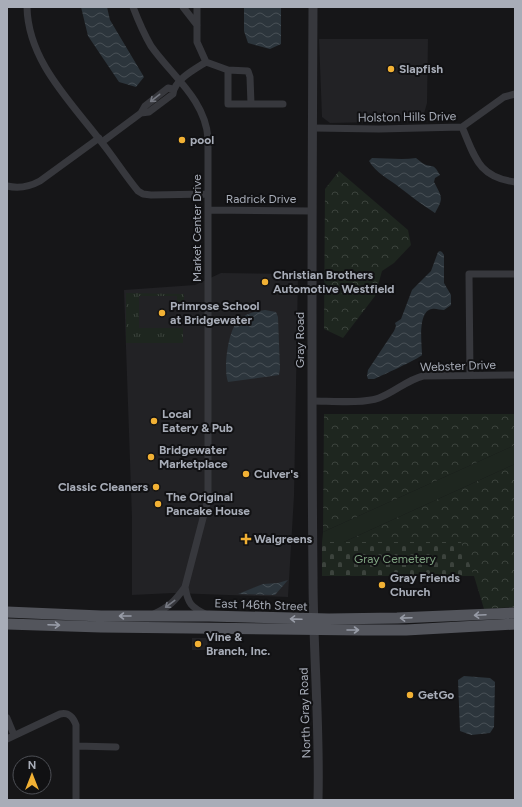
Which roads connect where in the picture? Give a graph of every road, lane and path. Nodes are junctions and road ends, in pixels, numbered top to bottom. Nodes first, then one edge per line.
1 (27, 7) edge
2 (133, 7) edge
3 (183, 7) edge
4 (197, 7) edge
5 (313, 7) edge
6 (197, 25) junction
7 (206, 62) junction
8 (228, 70) junction
9 (180, 81) junction
10 (515, 94) edge
11 (251, 104) junction
12 (283, 104) dead end
13 (462, 127) junction
14 (313, 128) junction
15 (100, 140) junction
16 (515, 182) edge
17 (7, 186) edge
18 (208, 194) junction
19 (208, 210) junction
20 (312, 211) junction
21 (515, 274) edge
22 (470, 375) junction
23 (515, 375) edge
24 (312, 401) junction
25 (185, 587) junction
26 (7, 612) edge
27 (515, 613) edge
28 (150, 616) junction
29 (209, 616) junction
30 (7, 624) edge
31 (314, 624) junction
32 (515, 624) edge
33 (7, 718) edge
34 (10, 737) edge
35 (76, 746) junction
36 (116, 747) dead end
37 (76, 800) edge
38 (318, 800) edge

1 - 15 street
2 - 9 street, Market Center Drive
3 - 6 street
4 - 6 street
5 - 14 street, Gray Road
6 - 7 street
7 - 8 street
7 - 9 street
8 - 11 street
8 - 11 street
9 - 15 street
9 - 18 street, Market Center Drive
10 - 13 street, Holston Hills Drive
11 - 12 street
13 - 14 street, Holston Hills Drive
13 - 16 street
14 - 20 street, Gray Road
15 - 17 street
15 - 18 street
18 - 19 street, Market Center Drive
19 - 20 street, Radrick Drive
19 - 25 street, Market Center Drive
20 - 24 street, Gray Road
21 - 22 street
22 - 23 street, Webster Drive
22 - 24 street, Webster Drive
24 - 31 street, Gray Road
25 -> 28 street, Market Center Drive
25 - 29 street
28 -> 26 main road, East 146th Street
27 -> 31 main road, East 146th Street
28 - 29 main road, East 146th Street
31 -> 29 main road, East 146th Street
30 -> 31 main road, East 146th Street
31 -> 32 main road, East 146th Street
31 - 38 street, North Gray Road
33 - 34 street
34 - 35 street
35 - 36 street
35 - 37 street

